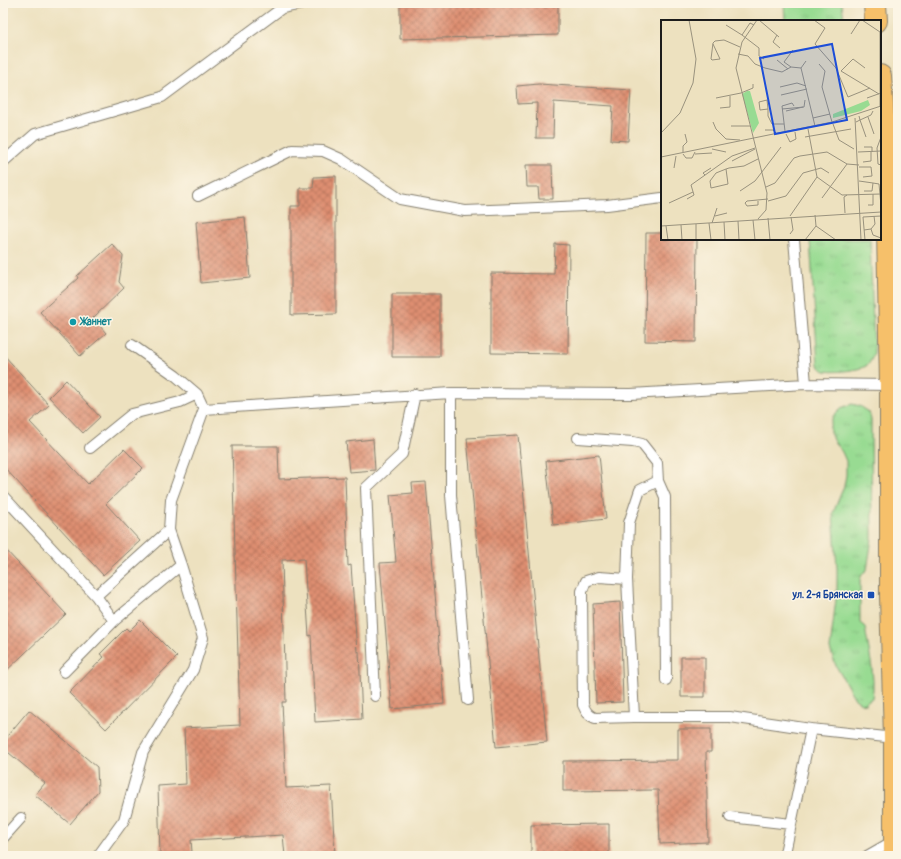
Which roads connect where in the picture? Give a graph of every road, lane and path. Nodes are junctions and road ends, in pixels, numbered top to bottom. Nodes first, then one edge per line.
1 (307, 3) edge
2 (875, 3) edge
3 (876, 20) edge
4 (881, 109) edge
5 (3, 162) edge
6 (883, 176) edge
7 (198, 196) dead end
8 (661, 198) edge
9 (794, 240) edge
10 (132, 345) dead end
11 (806, 384) junction
12 (891, 385) junction
13 (451, 393) junction
14 (197, 394) junction
15 (415, 394) junction
16 (204, 409) junction
17 (578, 438) dead end
18 (90, 448) dead end
19 (658, 481) junction
20 (3, 496) edge
21 (169, 530) junction
22 (182, 565) junction
23 (627, 579) junction
24 (96, 596) junction
25 (114, 621) junction
26 (64, 672) dead end
27 (666, 680) dead end
28 (375, 696) dead end
29 (468, 700) dead end
30 (634, 717) junction
31 (811, 729) junction
32 (895, 738) junction
33 (730, 817) dead end
34 (22, 818) dead end
35 (792, 824) junction
36 (3, 838) edge
37 (895, 848) edge
38 (98, 856) edge
39 (783, 856) edge
40 (867, 856) edge

1 - 5 lane
2 - 3 main road
4 - 6 main road
6 - 12 main road
7 - 8 lane
9 - 11 lane
10 - 14 lane
11 - 12 lane
11 - 13 lane
12 - 32 main road
13 - 15 lane
13 - 29 lane
14 - 16 lane
14 - 18 lane
15 - 16 lane
15 - 28 lane
16 - 21 lane
17 - 19 lane
19 - 23 lane
19 - 27 lane
20 - 24 lane
21 - 22 lane
21 - 24 lane
22 - 25 lane
22 - 38 lane
23 - 30 lane
23 - 30 lane
24 - 25 lane
25 - 26 lane
30 - 31 lane
31 - 32 lane
31 - 35 lane
32 - 37 main road
33 - 35 lane
34 - 36 lane
35 - 39 lane
37 - 40 lane

